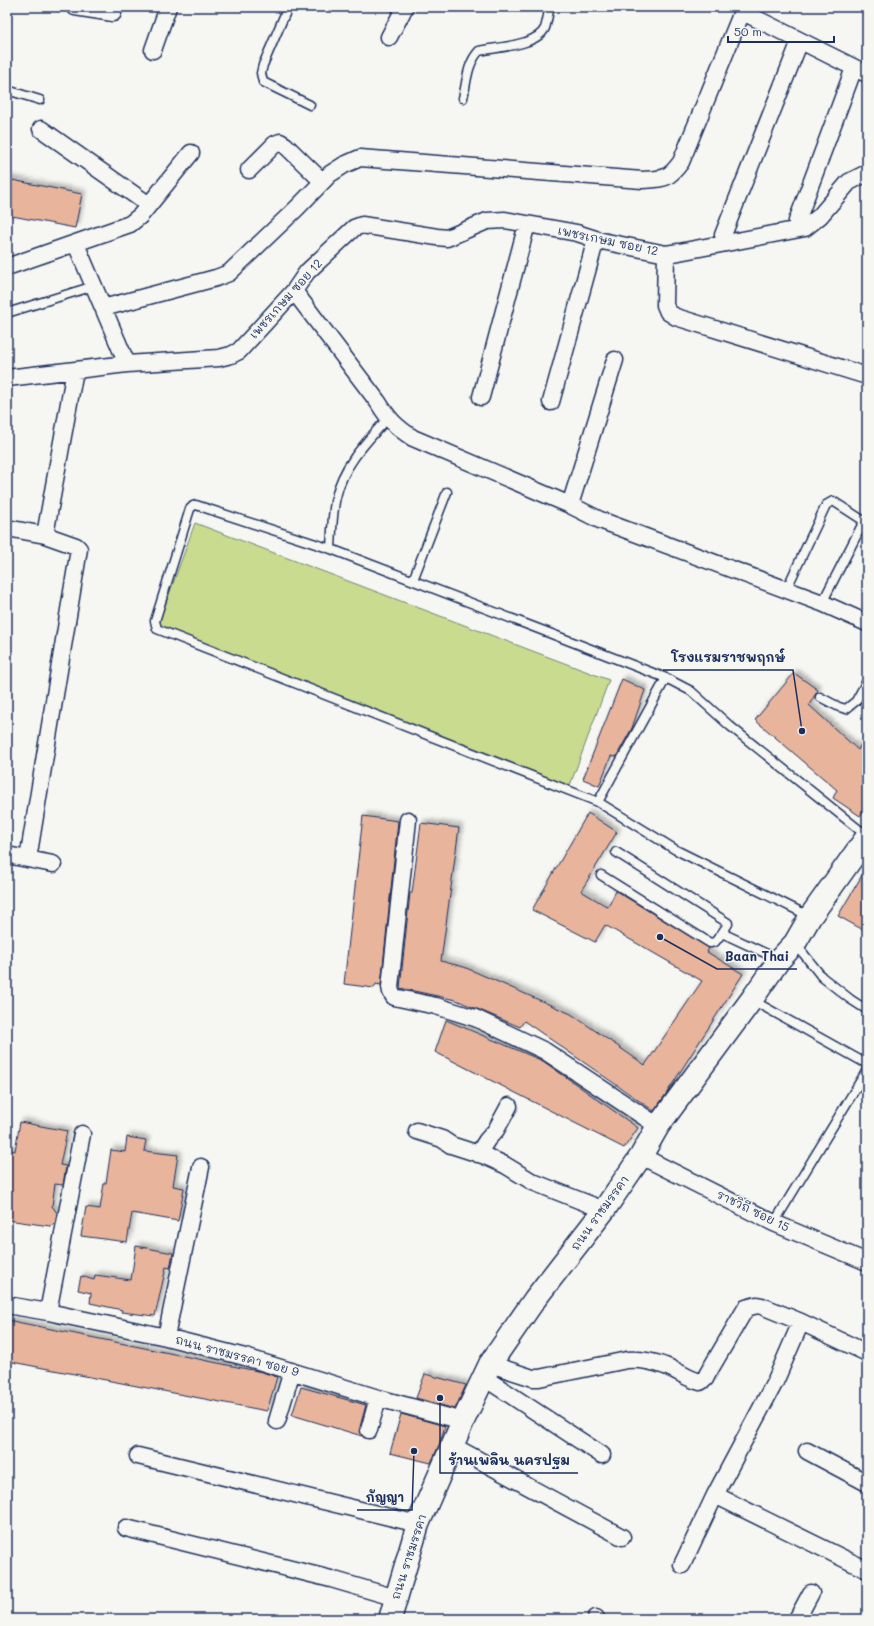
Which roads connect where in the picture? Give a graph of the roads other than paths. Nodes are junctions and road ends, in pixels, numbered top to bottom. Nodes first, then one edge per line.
1 (75, 7) edge
2 (168, 7) edge
3 (288, 7) edge
4 (405, 7) edge
5 (550, 7) edge
6 (744, 10) edge
7 (112, 13) dead end
8 (389, 37) dead end
9 (800, 41) junction
10 (153, 50) dead end
11 (860, 71) edge
12 (7, 90) edge
13 (463, 98) dead end
14 (40, 100) dead end
15 (310, 105) dead end
16 (41, 129) dead end
17 (192, 153) dead end
18 (249, 170) dead end
19 (867, 173) edge
20 (322, 181) junction
21 (149, 205) junction
22 (797, 221) dead end
23 (527, 224) junction
24 (596, 239) junction
25 (721, 240) junction
26 (76, 244) junction
27 (666, 254) junction
28 (7, 267) edge
29 (94, 286) junction
30 (294, 291) junction
31 (103, 308) junction
32 (7, 313) edge
33 (615, 360) dead end
34 (127, 364) junction
35 (75, 370) junction
36 (867, 376) edge
37 (7, 378) edge
38 (481, 397) dead end
39 (551, 402) dead end
40 (388, 418) junction
41 (447, 492) dead end
42 (570, 505) junction
43 (865, 522) edge
44 (7, 528) edge
45 (45, 535) junction
46 (331, 549) junction
47 (412, 580) junction
48 (786, 590) junction
49 (822, 603) junction
50 (866, 619) edge
51 (666, 678) junction
52 (867, 681) edge
53 (820, 697) dead end
54 (598, 802) junction
55 (408, 820) dead end
56 (867, 836) edge
57 (616, 852) dead end
58 (7, 855) edge
59 (28, 859) junction
60 (53, 864) dead end
61 (601, 875) dead end
62 (810, 917) junction
63 (722, 933) junction
64 (795, 943) junction
65 (779, 960) junction
66 (752, 999) junction
67 (867, 1010) edge
68 (867, 1064) edge
69 (867, 1070) edge
70 (509, 1106) dead end
71 (658, 1126) junction
72 (417, 1131) dead end
73 (82, 1134) dead end
74 (478, 1154) junction
75 (641, 1156) junction
76 (201, 1167) dead end
77 (604, 1210) junction
78 (774, 1223) junction
79 (867, 1262) edge
80 (7, 1305) edge
81 (48, 1312) junction
82 (801, 1322) junction
83 (166, 1337) junction
84 (867, 1353) edge
85 (292, 1371) junction
86 (487, 1371) junction
87 (378, 1398) junction
88 (277, 1421) dead end
89 (463, 1421) junction
90 (369, 1430) dead end
91 (453, 1446) junction
92 (807, 1451) dead end
93 (602, 1455) dead end
94 (138, 1456) dead end
95 (867, 1483) edge
96 (715, 1495) junction
97 (418, 1524) junction
98 (126, 1528) dead end
99 (622, 1537) dead end
100 (682, 1565) dead end
101 (867, 1570) edge
102 (811, 1593) dead end
103 (396, 1598) junction
104 (390, 1619) edge
105 (797, 1619) edge

1 - 7 street
2 - 10 street
3 - 15 lane
4 - 8 street
5 - 13 lane
6 - 9 street
6 - 20 street
9 - 11 street
9 - 25 street
11 - 22 street
12 - 14 lane
16 - 21 street
17 - 21 street
18 - 20 street
19 - 25 street, เพชรเกษม ซอย 12
20 - 31 street
21 - 26 street
23 - 24 street, เพชรเกษม ซอย 12
23 - 30 street, เพชรเกษม ซอย 12
23 - 38 street
24 - 27 street, เพชรเกษม ซอย 12
24 - 39 street
25 - 27 street, เพชรเกษม ซอย 12
26 - 28 street
26 - 29 street
27 - 36 street
29 - 31 street
29 - 32 lane
30 - 34 street, เพชรเกษม ซอย 12
30 - 40 street
31 - 34 street
33 - 42 street
34 - 35 street, เพชรเกษม ซอย 12
35 - 37 street, เพชรเกษม ซอย 12
35 - 45 street
40 - 42 street
40 - 46 lane
41 - 47 lane
42 - 48 street
43 - 48 lane
43 - 49 lane
44 - 45 street
45 - 59 street
46 - 47 lane
46 - 54 lane
47 - 51 lane
48 - 49 street
49 - 50 street
51 - 54 lane
51 - 56 lane
52 - 53 lane
54 - 62 lane
55 - 71 street
56 - 62 street, ถนน ราชมรรคา
57 - 63 lane
58 - 59 street
59 - 60 street
61 - 63 lane
62 - 64 street, ถนน ราชมรรคา
63 - 65 lane
64 - 65 street, ถนน ราชมรรคา
64 - 67 lane
65 - 66 street, ถนน ราชมรรคา
66 - 68 lane
66 - 71 street, ถนน ราชมรรคา
69 - 78 lane
70 - 74 street
71 - 75 street, ถนน ราชมรรคา
72 - 74 street
73 - 81 street
74 - 77 street
75 - 77 street, ถนน ราชมรรคา
75 - 78 street, ราชวิถี ซอย 15
76 - 83 street
77 - 86 street, ถนน ราชมรรคา
78 - 79 street, ราชวิถี ซอย 15
80 - 81 street, ถนน ราชมรรคา ซอย 9
81 - 83 street, ถนน ราชมรรคา ซอย 9
82 - 84 street
82 - 86 street
82 - 96 street
83 - 85 street, ถนน ราชมรรคา ซอย 9
85 - 87 street, ถนน ราชมรรคา ซอย 9
85 - 88 street
86 - 89 street, ถนน ราชมรรคา
86 - 93 street
87 - 89 street, ถนน ราชมรรคา ซอย 9
87 - 90 street
89 - 91 street, ถนน ราชมรรคา
91 - 97 street, ถนน ราชมรรคา
91 - 99 street
92 - 95 street
94 - 97 street
96 - 100 street
96 - 101 street
97 - 103 street, ถนน ราชมรรคา
98 - 103 street
102 - 105 street
103 - 104 street, ถนน ราชมรรคา

